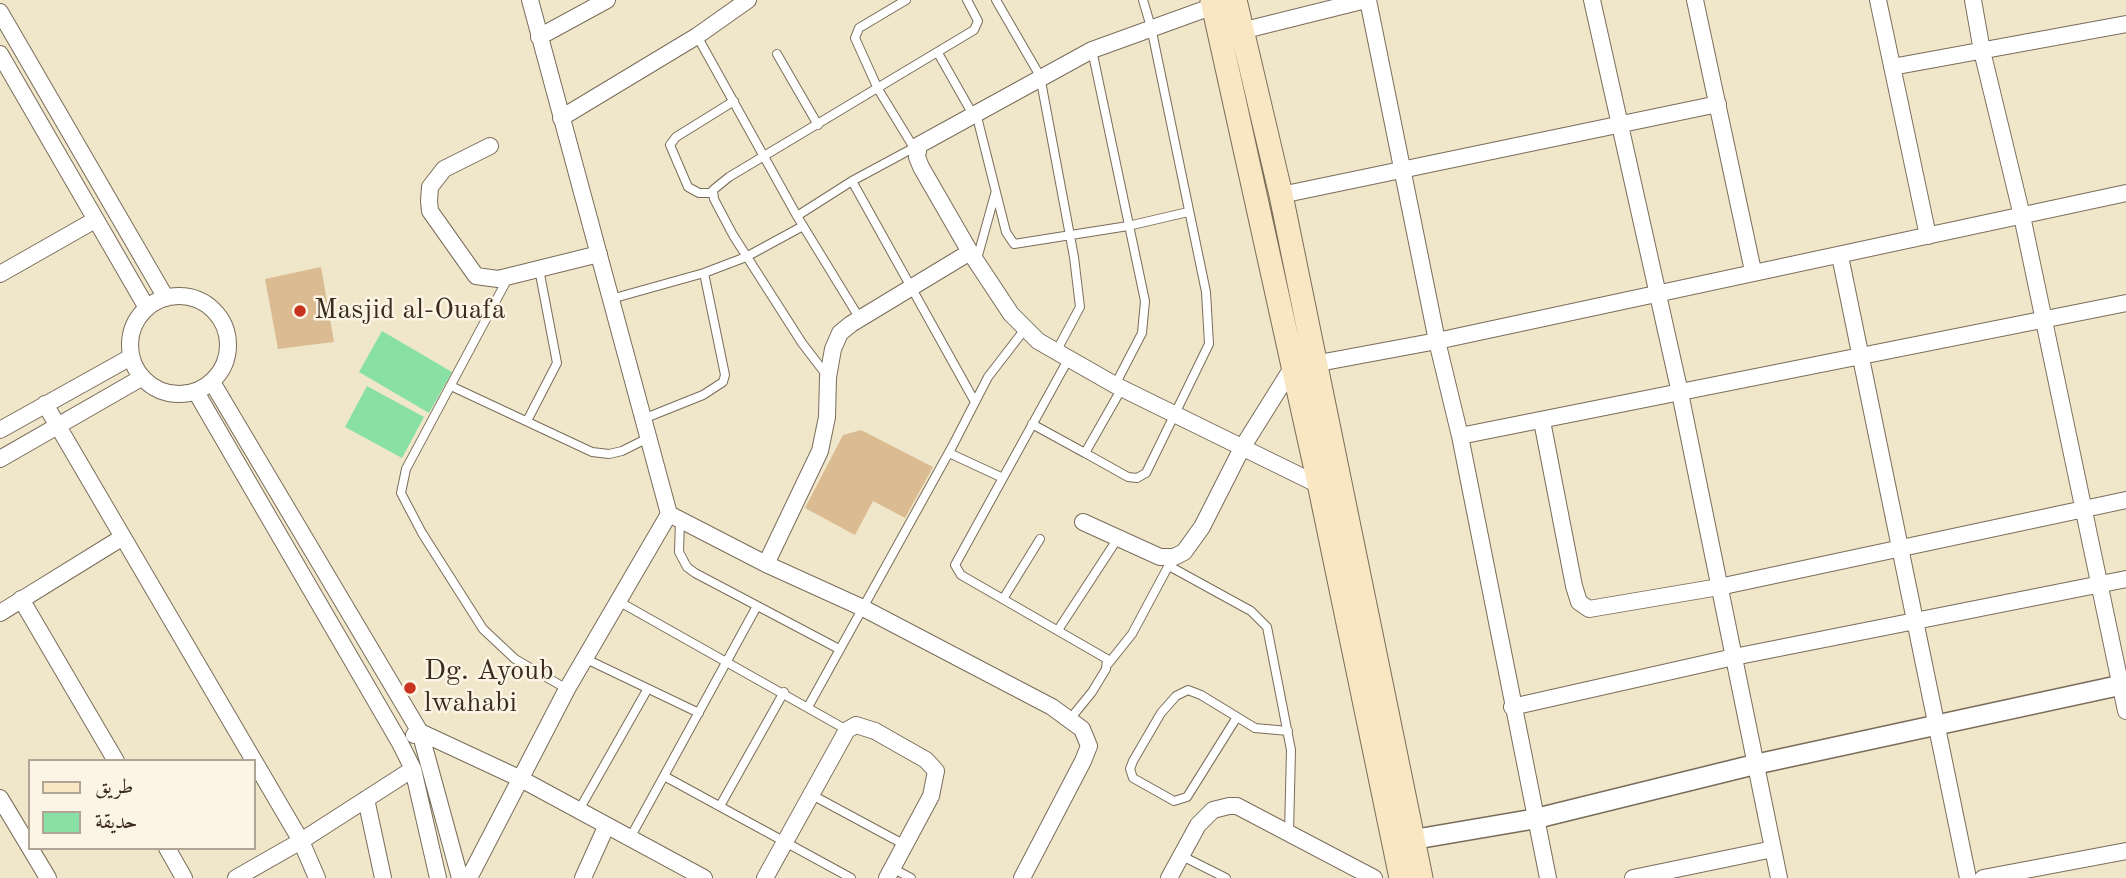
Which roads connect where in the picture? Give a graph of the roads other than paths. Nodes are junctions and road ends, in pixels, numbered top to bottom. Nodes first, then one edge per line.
1 (530, 0) edge
2 (607, 0) edge
3 (748, 0) edge
4 (906, 0) edge
5 (967, 0) edge
6 (1009, 0) edge
7 (1143, 0) edge
8 (1367, 0) edge
9 (1592, 0) edge
10 (1695, 0) edge
11 (1878, 0) edge
12 (1973, 0) edge
13 (1223, 1) edge
14 (998, 3) edge
15 (0, 12) edge
16 (2126, 24) edge
17 (1151, 27) junction
18 (1243, 29) junction
19 (697, 36) junction
20 (539, 37) junction
21 (1221, 39) junction
22 (1092, 50) junction
23 (1982, 51) junction
24 (938, 53) junction
25 (0, 54) edge
26 (777, 54) dead end
27 (1892, 67) junction
28 (1040, 76) junction
29 (878, 89) junction
30 (734, 101) junction
31 (1718, 104) junction
32 (974, 112) junction
33 (561, 118) junction
34 (818, 125) junction
35 (1620, 126) junction
36 (490, 146) dead end
37 (917, 146) junction
38 (766, 156) junction
39 (1404, 170) junction
40 (852, 181) junction
41 (996, 191) junction
42 (713, 192) junction
43 (2126, 192) edge
44 (1281, 195) junction
45 (1188, 212) junction
46 (797, 216) junction
47 (2022, 216) junction
48 (95, 220) junction
49 (803, 226) junction
50 (1128, 226) junction
51 (1069, 234) junction
52 (1928, 236) junction
53 (599, 254) junction
54 (1840, 256) junction
55 (747, 257) junction
56 (974, 257) junction
57 (539, 268) junction
58 (1753, 271) junction
59 (704, 273) junction
60 (0, 274) edge
61 (509, 275) junction
62 (913, 288) junction
63 (1657, 294) junction
64 (166, 298) junction
65 (611, 299) junction
66 (2126, 303) edge
67 (147, 308) junction
68 (860, 319) junction
69 (2044, 321) junction
70 (1025, 329) junction
71 (1437, 341) junction
72 (1063, 354) junction
73 (1863, 356) junction
74 (131, 357) junction
75 (1302, 366) junction
76 (828, 377) junction
77 (141, 378) junction
78 (212, 382) junction
79 (1118, 386) junction
80 (453, 387) junction
81 (196, 392) junction
82 (1679, 393) junction
83 (975, 402) junction
84 (46, 404) junction
85 (1176, 412) junction
86 (643, 419) junction
87 (527, 421) junction
88 (1542, 421) junction
89 (1032, 424) junction
90 (58, 425) junction
91 (0, 430) edge
92 (1460, 436) junction
93 (648, 438) junction
94 (1242, 448) junction
95 (949, 453) junction
96 (1085, 453) junction
97 (0, 459) edge
98 (1003, 478) junction
99 (1331, 488) junction
100 (2126, 500) edge
101 (2084, 509) junction
102 (675, 517) junction
103 (1083, 522) dead end
104 (123, 537) junction
105 (1040, 538) dead end
106 (1118, 538) junction
107 (1901, 547) junction
108 (1171, 562) junction
109 (766, 564) junction
110 (2126, 579) edge
111 (2100, 584) junction
112 (1719, 587) junction
113 (21, 599) junction
114 (1003, 599) junction
115 (618, 601) junction
116 (757, 607) junction
117 (863, 608) junction
118 (0, 612) edge
119 (1916, 622) junction
120 (1058, 630) junction
121 (839, 649) junction
122 (1734, 657) junction
123 (584, 658) junction
124 (728, 663) junction
125 (1108, 664) junction
126 (2123, 685) edge
127 (567, 689) junction
128 (647, 690) junction
129 (784, 692) junction
130 (808, 707) junction
131 (1512, 707) junction
132 (2126, 710) edge
133 (699, 713) junction
134 (1237, 717) junction
135 (1070, 719) junction
136 (1938, 724) junction
137 (847, 730) junction
138 (1288, 731) junction
139 (420, 732) junction
140 (400, 743) junction
141 (115, 759) edge
142 (253, 759) edge
143 (256, 764) edge
144 (1757, 764) junction
145 (413, 769) junction
146 (664, 776) junction
147 (521, 779) junction
148 (811, 795) junction
149 (0, 798) edge
150 (366, 799) junction
151 (720, 806) junction
152 (579, 810) junction
153 (1534, 819) junction
154 (606, 827) junction
155 (1289, 833) junction
156 (631, 838) junction
157 (301, 841) junction
158 (1404, 841) junction
159 (785, 842) junction
160 (28, 845) edge
161 (905, 845) junction
162 (1773, 849) junction
163 (31, 850) edge
164 (168, 850) edge
165 (2126, 851) edge
166 (1182, 856) junction
167 (592, 857) junction
168 (889, 873) edge
169 (1369, 877) edge
170 (48, 878) edge
171 (184, 878) edge
172 (236, 878) edge
173 (317, 878) edge
174 (383, 878) edge
175 (438, 878) edge
176 (460, 878) edge
177 (469, 878) edge
178 (583, 878) edge
179 (592, 878) edge
180 (704, 878) edge
181 (765, 878) edge
182 (851, 878) edge
183 (911, 878) edge
184 (1023, 878) edge
185 (1170, 878) edge
186 (1226, 878) edge
187 (1401, 878) edge
188 (1421, 878) edge
189 (1548, 878) edge
190 (1633, 878) edge
191 (1779, 878) edge
192 (1968, 878) edge
193 (1983, 878) edge

1 - 20 street
2 - 20 street
3 - 19 street
4 - 29 lane
5 - 24 lane
6 - 14 lane
7 - 17 lane
8 - 18 street
8 - 39 street
9 - 35 street
10 - 31 street
11 - 27 street
12 - 23 street
13 - 17 street
13 - 18 main road
13 - 21 main road
14 - 28 lane
15 - 64 street
16 - 23 street
17 - 22 street
17 - 45 lane
18 - 21 street
18 - 44 main road
19 - 30 lane
19 - 33 street
20 - 33 street
21 - 75 main road
22 - 28 street
22 - 50 lane
23 - 27 street
23 - 47 street
24 - 29 lane
24 - 32 lane
25 - 48 street
26 - 34 lane
27 - 52 street
28 - 32 street
28 - 51 lane
29 - 34 lane
29 - 37 lane
30 - 38 lane
30 - 42 lane
31 - 35 street
31 - 58 street
32 - 37 street
32 - 41 lane
33 - 53 street
34 - 38 lane
35 - 39 street
35 - 63 street
36 - 61 street
37 - 40 lane
37 - 56 street
38 - 42 lane
38 - 46 lane
39 - 44 street
39 - 71 street
40 - 46 lane
40 - 62 lane
41 - 51 lane
41 - 56 lane
42 - 55 lane
43 - 47 street
44 - 75 main road
45 - 50 lane
45 - 85 lane
46 - 49 lane
47 - 52 street
47 - 69 street
48 - 60 street
48 - 67 street
49 - 55 lane
49 - 68 lane
50 - 51 lane
50 - 79 lane
51 - 72 lane
52 - 54 street
53 - 57 street
53 - 65 street
54 - 58 street
54 - 73 street
55 - 59 lane
55 - 76 lane
56 - 62 street
56 - 70 street
57 - 61 street
57 - 87 lane
58 - 63 street
59 - 65 lane
59 - 86 lane
61 - 80 lane
62 - 68 street
62 - 83 lane
63 - 71 street
63 - 82 street
64 - 67 street
64 - 78 street
65 - 86 street
66 - 69 street
67 - 74 street
68 - 76 street
69 - 73 street
69 - 101 street
70 - 72 street
70 - 83 lane
71 - 75 street
71 - 92 street
72 - 79 street
72 - 89 lane
73 - 82 street
73 - 107 street
74 - 77 street
74 - 84 street
75 - 94 street
75 - 99 main road
76 - 109 street
77 - 81 street
77 - 90 street
78 - 81 street
78 - 139 street
79 - 85 street
79 - 96 lane
80 - 87 lane
80 - 127 lane
81 - 140 street
82 - 88 street
82 - 112 street
83 - 95 lane
84 - 90 street
84 - 91 street
85 - 94 street
85 - 96 lane
86 - 93 street
87 - 93 lane
88 - 92 street
88 - 112 street
89 - 96 lane
89 - 98 lane
90 - 97 street
90 - 104 street
92 - 131 street
93 - 102 street
94 - 99 street
94 - 108 street
95 - 98 lane
95 - 117 lane
98 - 114 lane
99 - 158 main road
100 - 101 street
101 - 107 street
101 - 111 street
102 - 109 street
102 - 115 street
102 - 116 lane
103 - 106 street
104 - 113 street
104 - 142 street
105 - 114 lane
106 - 108 street
106 - 120 lane
107 - 112 street
107 - 119 street
108 - 125 lane
108 - 138 lane
109 - 117 street
110 - 111 street
111 - 119 street
111 - 126 street
112 - 122 street
113 - 118 street
113 - 141 street
114 - 120 lane
115 - 123 street
115 - 124 lane
116 - 121 lane
116 - 124 lane
117 - 121 lane
117 - 135 street
119 - 122 street
119 - 136 street
120 - 125 lane
121 - 130 lane
122 - 131 street
122 - 144 street
123 - 127 street
123 - 128 lane
124 - 129 lane
124 - 133 lane
125 - 135 lane
126 - 132 street
126 - 136 street
127 - 147 street
128 - 133 lane
128 - 152 lane
129 - 130 lane
129 - 151 lane
130 - 137 lane
131 - 153 street
133 - 146 lane
134 - 134 lane
134 - 138 lane
135 - 184 street
136 - 144 street
136 - 192 street
137 - 148 street
137 - 161 street
138 - 155 lane
139 - 140 street
139 - 147 street
139 - 176 street
140 - 145 street
143 - 157 street
144 - 153 street
144 - 162 street
145 - 150 street
145 - 175 street
146 - 151 lane
146 - 156 lane
147 - 152 street
147 - 177 street
148 - 159 street
148 - 161 lane
149 - 160 street
150 - 157 street
150 - 174 street
151 - 159 lane
152 - 154 street
153 - 158 street
153 - 189 street
154 - 156 street
154 - 167 street
155 - 166 street
155 - 169 street
156 - 180 street
157 - 172 street
157 - 173 street
158 - 187 main road
158 - 188 main road
159 - 181 street
159 - 182 lane
161 - 168 street
162 - 190 street
162 - 191 street
163 - 170 street
164 - 171 street
165 - 193 street
166 - 185 street
166 - 186 lane
167 - 178 street
167 - 179 lane
168 - 183 lane

